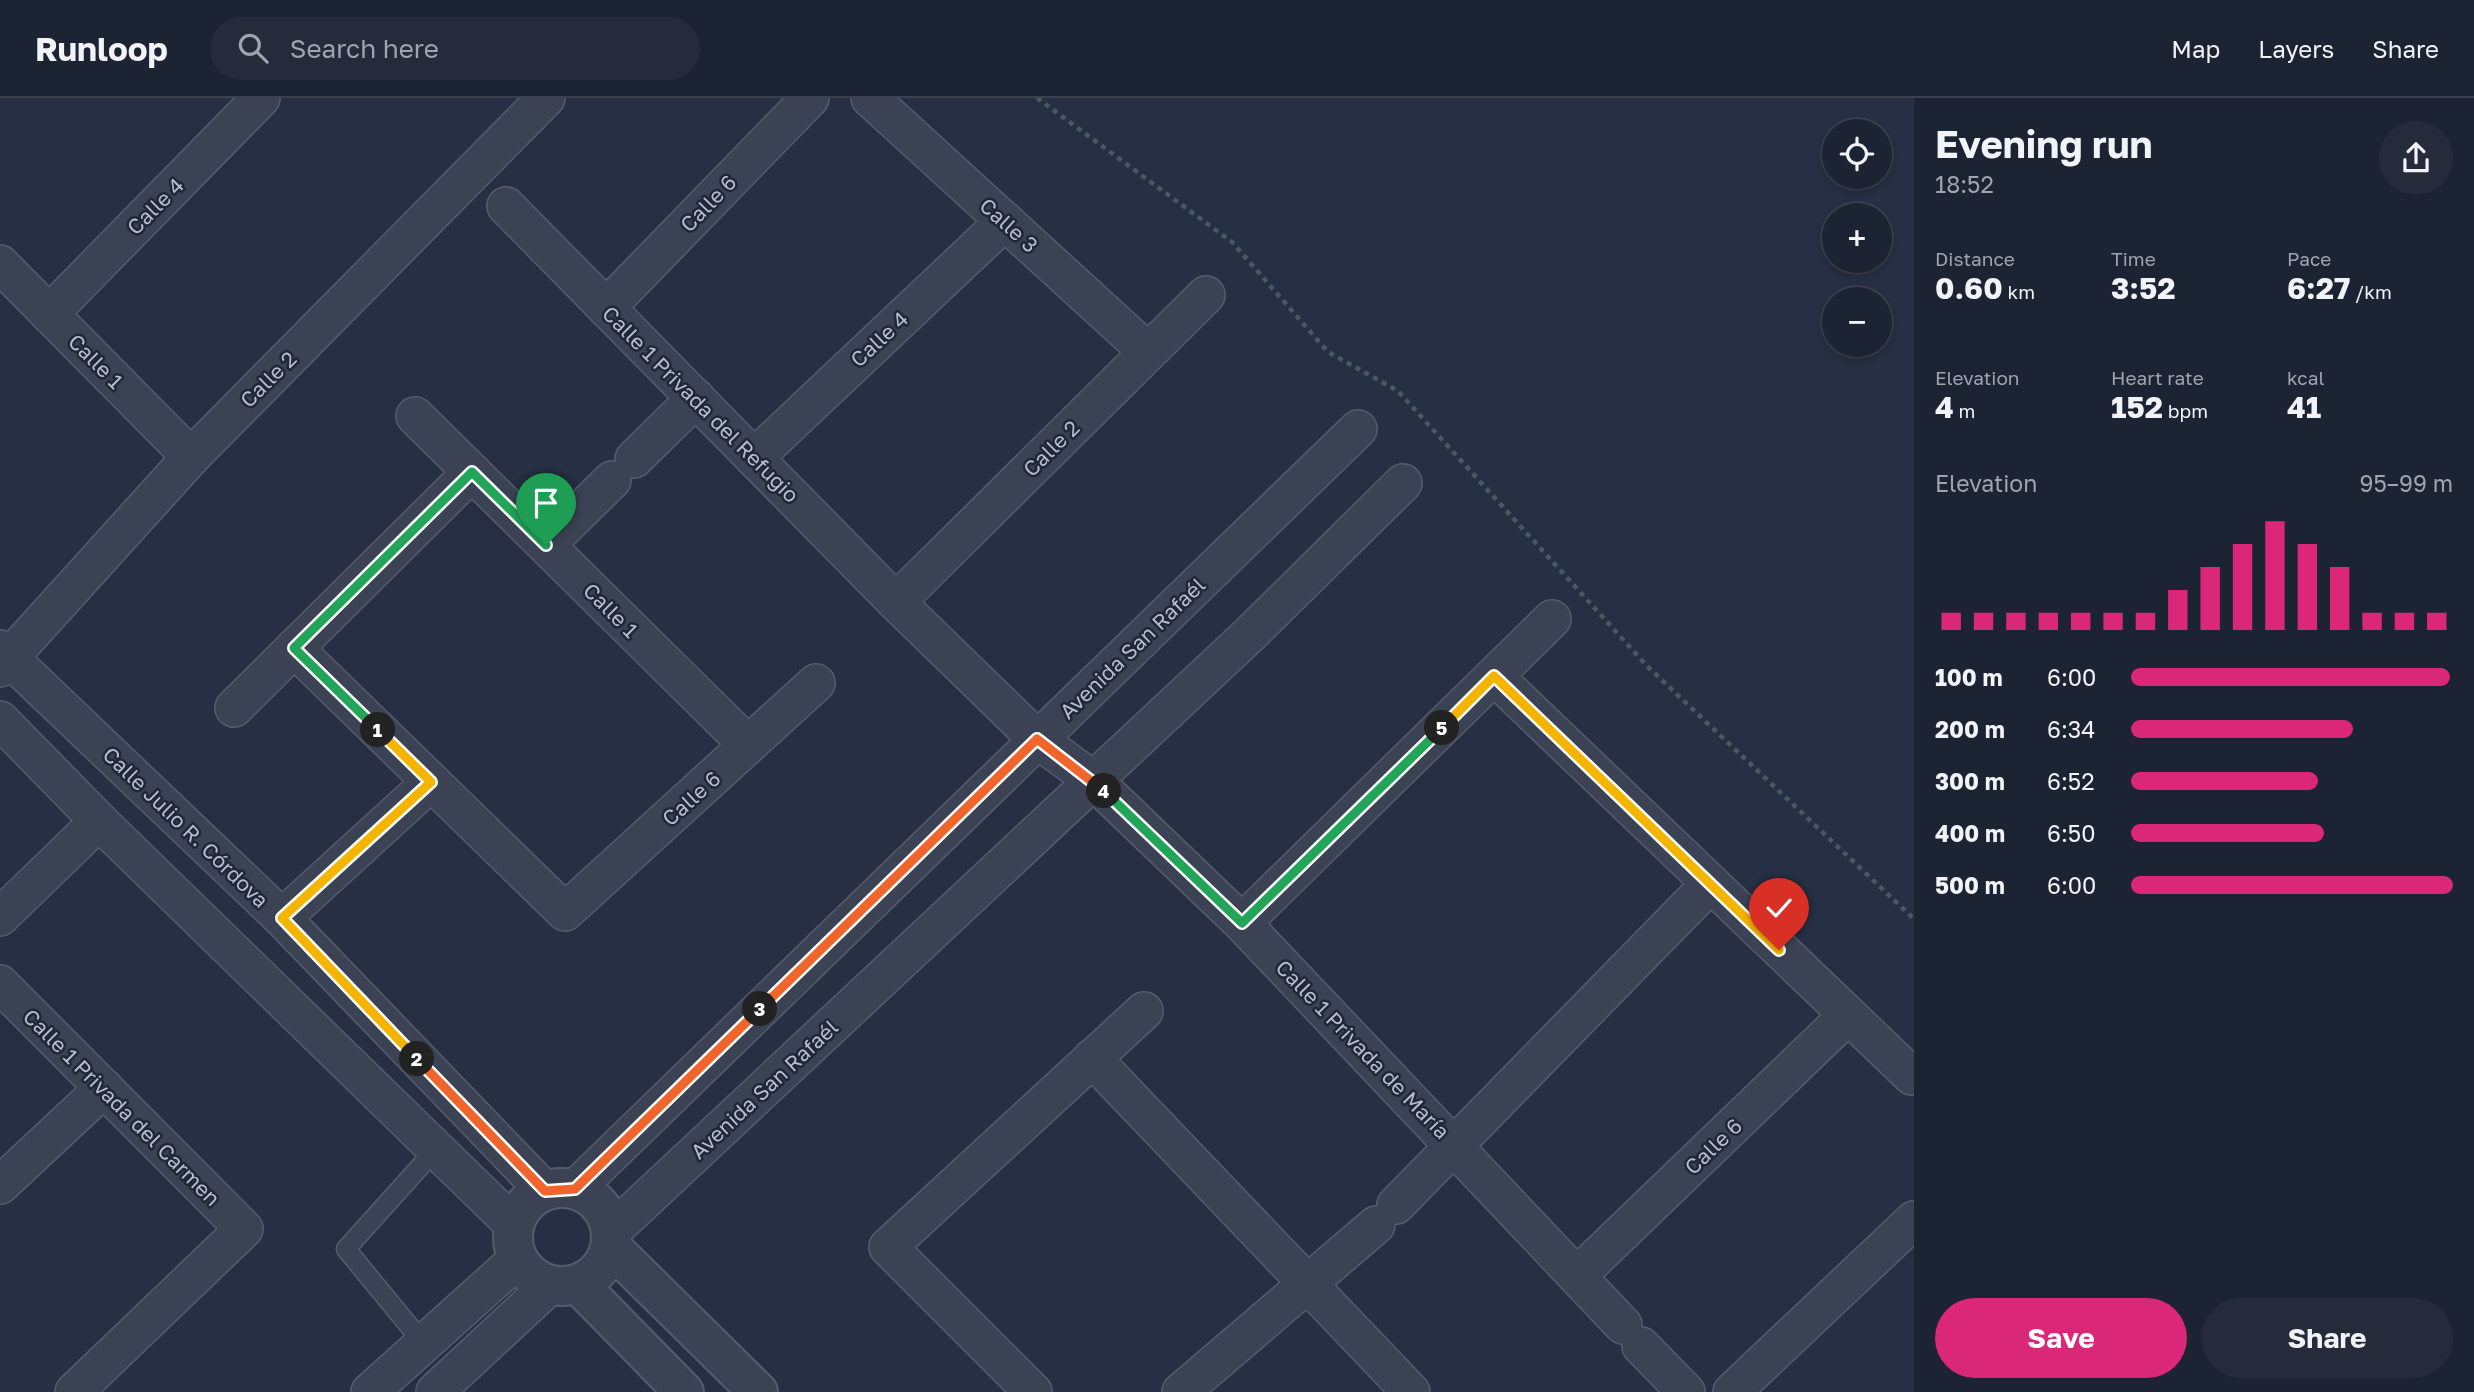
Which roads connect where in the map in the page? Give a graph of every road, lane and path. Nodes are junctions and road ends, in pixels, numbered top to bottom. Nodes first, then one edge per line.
1 (261, 98) edge
2 (546, 98) edge
3 (810, 98) edge
4 (870, 98) edge
5 (1037, 98) edge
6 (506, 206) dead end
7 (1005, 220) junction
8 (0, 264) edge
9 (1206, 295) dead end
10 (606, 308) junction
11 (49, 314) junction
12 (1148, 352) junction
13 (695, 398) junction
14 (415, 415) dead end
15 (1357, 429) dead end
16 (191, 457) junction
17 (754, 458) junction
18 (472, 472) junction
19 (1403, 484) dead end
20 (546, 545) junction
21 (896, 602) junction
22 (1552, 619) dead end
23 (294, 648) junction
24 (3, 658) edge
25 (1494, 676) junction
26 (816, 683) dead end
27 (234, 708) dead end
28 (0, 720) edge
29 (1037, 739) junction
30 (748, 745) junction
31 (1094, 781) junction
32 (431, 782) junction
33 (99, 821) junction
34 (1710, 884) junction
35 (0, 917) edge
36 (282, 918) junction
37 (1914, 919) edge
38 (1242, 923) junction
39 (0, 984) edge
40 (1144, 1011) dead end
41 (1849, 1015) junction
42 (1092, 1058) junction
43 (1912, 1076) edge
44 (104, 1088) junction
45 (1456, 1146) junction
46 (436, 1149) junction
47 (0, 1185) edge
48 (560, 1190) junction
49 (1914, 1220) edge
50 (611, 1239) junction
51 (516, 1242) junction
52 (1577, 1276) junction
53 (564, 1284) junction
54 (1309, 1284) junction
55 (424, 1344) junction
56 (74, 1392) edge
57 (370, 1392) edge
58 (435, 1392) edge
59 (684, 1392) edge
60 (758, 1392) edge
61 (1033, 1392) edge
62 (1181, 1392) edge
63 (1411, 1392) edge
64 (1686, 1392) edge
65 (1732, 1392) edge

1 - 11 street, Calle 4
2 - 16 street, Calle 2
3 - 10 street, Calle 6
4 - 7 street, Calle 3
5 - 37 path
6 - 10 street, Calle 1 Privada del Refugio
7 - 12 street, Calle 3
7 - 17 street, Calle 4
8 - 11 street, Calle 1
9 - 12 street, Calle 2
10 - 13 street, Calle 1 Privada del Refugio
11 - 16 street, Calle 1
12 - 21 street, Calle 2
13 - 17 street, Calle 1 Privada del Refugio
13 - 20 street
14 - 18 street, Calle 1
15 - 29 street, Avenida San Rafaél
16 - 24 street, Calle 2
17 - 21 street, Calle 1 Privada del Refugio
18 - 20 street, Calle 1
18 - 23 street
19 - 31 street, Avenida San Rafaél
20 - 30 street, Calle 1
21 - 29 street, Calle 1 Privada del Refugio
22 - 25 street
23 - 27 street
23 - 32 street
24 - 36 street, Calle Julio R. Córdova
25 - 34 street
25 - 38 street
26 - 30 street, Calle 6
28 - 33 street
29 - 31 street, Calle 1 Privada de María
29 - 48 street, Avenida San Rafaél
30 - 32 street, Calle 6
31 - 38 street, Calle 1 Privada de María
31 - 50 street, Avenida San Rafaél
32 - 36 street
33 - 35 street
33 - 46 street
34 - 41 street
34 - 45 street
36 - 48 street, Calle Julio R. Córdova
38 - 45 street, Calle 1 Privada de María
39 - 44 street, Calle 1 Privada del Carmen
40 - 42 street
41 - 43 street
41 - 52 street, Calle 6
42 - 54 street
42 - 61 street
44 - 47 street
44 - 56 street, Calle 1 Privada del Carmen
45 - 52 street, Calle 1 Privada de María
45 - 54 street
46 - 51 street
46 - 55 lane
48 - 50 street
48 - 51 street
49 - 65 street
50 - 53 street
50 - 60 street
51 - 53 street
51 - 55 street
52 - 64 street, Calle 1 Privada de María
53 - 58 street
53 - 59 street
54 - 62 street
54 - 63 street
55 - 57 street

